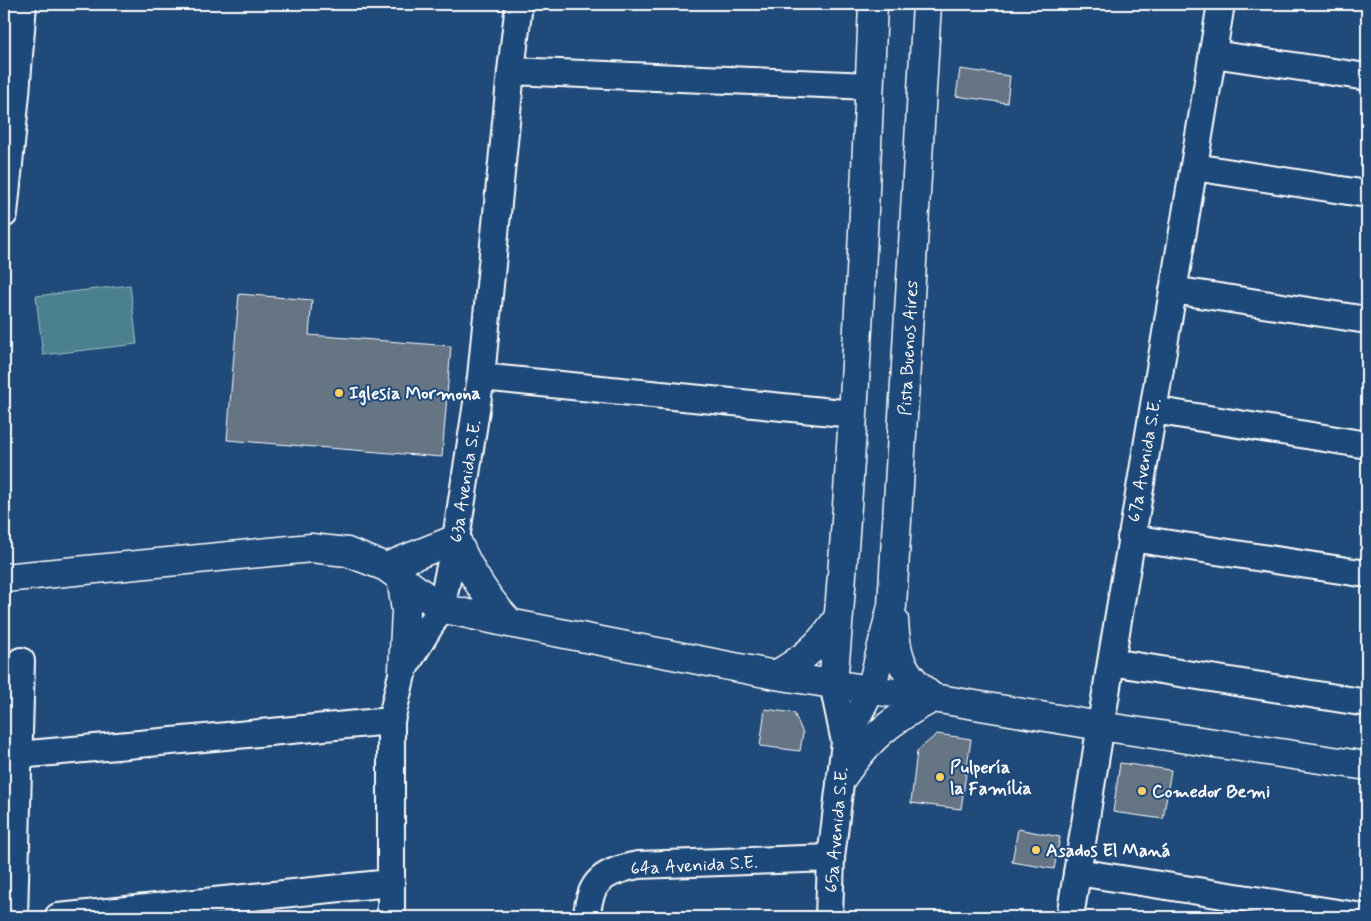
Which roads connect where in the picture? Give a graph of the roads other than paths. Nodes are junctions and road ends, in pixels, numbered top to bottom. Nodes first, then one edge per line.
1 (23, 4) edge
2 (519, 4) edge
3 (874, 4) edge
4 (927, 4) edge
5 (1221, 4) edge
6 (1213, 54) junction
7 (511, 71) junction
8 (1367, 77) edge
9 (870, 86) junction
10 (10, 93) edge
11 (1194, 167) junction
12 (1367, 194) edge
13 (4, 214) edge
14 (1173, 290) junction
15 (1367, 320) edge
16 (481, 377) junction
17 (1153, 410) junction
18 (853, 414) junction
19 (1367, 445) edge
20 (1131, 538) junction
21 (456, 539) junction
22 (394, 572) junction
23 (1367, 574) edge
24 (4, 578) edge
25 (892, 606) junction
26 (442, 608) junction
27 (839, 615) junction
28 (509, 622) junction
29 (21, 661) dead end
30 (1111, 662) junction
31 (403, 670) junction
32 (775, 675) junction
33 (833, 684) junction
34 (871, 690) junction
35 (932, 698) junction
36 (1367, 703) edge
37 (391, 720) junction
38 (1100, 726) junction
39 (845, 742) junction
40 (18, 755) junction
41 (1367, 766) edge
42 (841, 779) junction
43 (831, 858) junction
44 (1078, 872) junction
45 (390, 883) junction
46 (1349, 916) edge
47 (14, 917) edge
48 (58, 917) edge
49 (391, 917) edge
50 (587, 917) edge
51 (829, 917) edge
52 (1070, 917) edge

1 - 10 street
2 - 7 street, 63a Avenida S.E.
3 - 9 street
4 - 25 street, Pista Buenos Aires
5 - 6 street, 67a Avenida S.E.
6 - 8 street
6 - 11 street, 67a Avenida S.E.
7 - 9 street
7 - 16 street, 63a Avenida S.E.
9 - 18 street
10 - 13 street
11 - 12 street
11 - 14 street, 67a Avenida S.E.
14 - 15 street
14 - 17 street, 67a Avenida S.E.
16 - 18 street
16 - 21 street, 63a Avenida S.E.
17 - 19 street
17 - 20 street, 67a Avenida S.E.
18 - 27 street
20 - 23 street
20 - 30 street, 67a Avenida S.E.
21 - 22 street
21 - 26 street, 63a Avenida S.E.
21 - 28 street
22 - 24 street
22 - 26 street
22 - 31 street
25 - 34 street, Pista Buenos Aires
25 - 35 street
26 - 28 street
26 - 31 street, 63a Avenida S.E.
27 - 32 street
27 - 33 street
28 - 32 street
29 - 40 street
30 - 36 street
30 - 38 street, 67a Avenida S.E.
31 - 37 street, 63a Avenida S.E.
32 - 33 street
33 - 34 street
33 - 39 street, 65a Avenida S.E.
34 - 35 street
34 - 39 street, 65a Avenida S.E.
35 - 38 street
35 - 42 street
37 - 40 street
37 - 45 street, 63a Avenida S.E.
38 - 41 street
38 - 44 street, 67a Avenida S.E.
39 - 42 street, 65a Avenida S.E.
40 - 47 street
42 - 43 street, 65a Avenida S.E.
43 - 50 street, 64a Avenida S.E.
43 - 51 street, 65a Avenida S.E.
44 - 46 street
44 - 52 street, 67a Avenida S.E.
45 - 48 street
45 - 49 street, 63a Avenida S.E.

